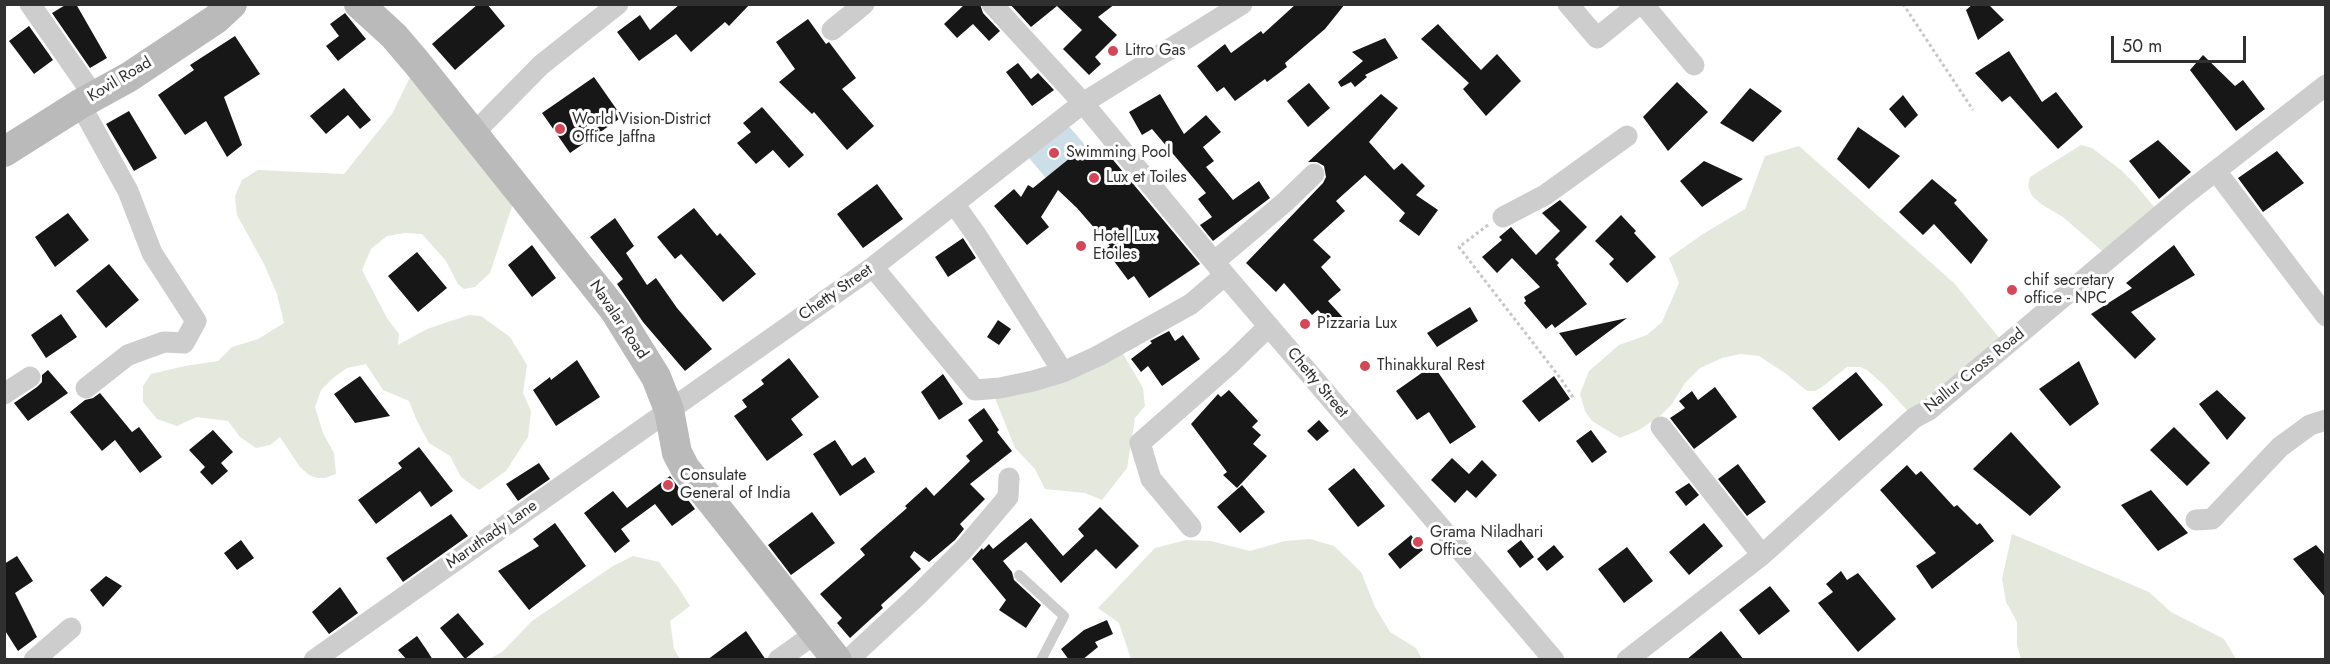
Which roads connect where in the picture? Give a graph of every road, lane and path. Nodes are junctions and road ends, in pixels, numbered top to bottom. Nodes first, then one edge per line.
1 (30, 4) edge
2 (232, 4) edge
3 (359, 4) edge
4 (618, 4) edge
5 (864, 4) edge
6 (1242, 4) edge
7 (1568, 4) edge
8 (1641, 4) edge
9 (1903, 4) edge
10 (993, 5) edge
11 (832, 30) dead end
12 (1694, 65) dead end
13 (2325, 85) edge
14 (87, 100) junction
15 (1083, 104) junction
16 (1973, 110) dead end
17 (474, 132) junction
18 (1627, 136) dead end
19 (4, 152) edge
20 (2216, 171) junction
21 (1314, 174) dead end
22 (955, 205) junction
23 (1503, 217) joint
24 (873, 267) junction
25 (1220, 269) junction
26 (2325, 316) edge
27 (1269, 326) junction
28 (1063, 372) junction
29 (30, 377) dead end
30 (86, 388) dead end
31 (4, 394) edge
32 (1574, 399) dead end
33 (669, 410) junction
34 (2325, 420) edge
35 (1661, 427) dead end
36 (1010, 478) dead end
37 (2196, 520) dead end
38 (1191, 527) dead end
39 (1762, 555) junction
40 (1019, 575) dead end
41 (72, 628) dead end
42 (816, 633) junction
43 (34, 660) edge
44 (314, 660) edge
45 (778, 660) edge
46 (837, 660) edge
47 (848, 660) edge
48 (1041, 660) edge
49 (1554, 660) edge
50 (1627, 660) edge

1 - 14 street
2 - 14 street, Kovil Road
3 - 17 street, Navalar Road
4 - 17 street
5 - 11 street
6 - 15 street, Chetty Street
7 - 8 street
8 - 12 street
9 - 16 path
10 - 15 street
13 - 20 street, Nallur Cross Road
14 - 19 street, Kovil Road
14 - 30 street
15 - 22 street, Chetty Street
15 - 25 street, Chetty Street
17 - 33 street, Navalar Road
18 - 23 street
20 - 26 street
20 - 39 street, Nallur Cross Road
21 - 25 street
22 - 24 street, Chetty Street
22 - 28 street
23 - 32 path
24 - 28 street
24 - 33 street, Chetty Street
25 - 27 street, Chetty Street
25 - 28 street
27 - 38 street
27 - 49 street, Chetty Street
29 - 31 street
33 - 42 street, Navalar Road
33 - 44 street, Maruthady Lane
34 - 37 street
35 - 39 street
36 - 47 street
39 - 50 street, Nallur Cross Road
40 - 48 lane
41 - 43 street
42 - 45 street
42 - 46 street, Navalar Road

